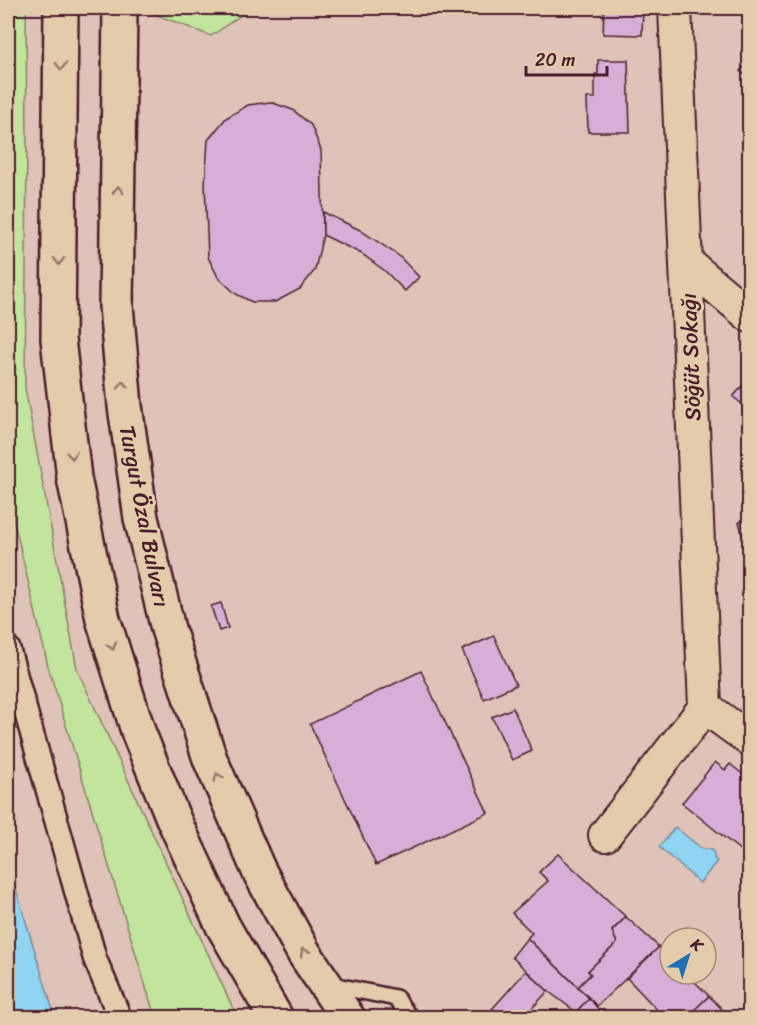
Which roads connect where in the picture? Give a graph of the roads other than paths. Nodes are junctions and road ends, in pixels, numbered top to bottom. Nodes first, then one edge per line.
1 (61, 8) edge
2 (120, 8) edge
3 (675, 8) edge
4 (686, 262) junction
5 (750, 316) edge
6 (8, 648) edge
7 (705, 707) junction
8 (750, 740) edge
9 (606, 835) dead end
10 (324, 984) junction
11 (120, 1017) edge
12 (275, 1017) edge
13 (348, 1017) edge
14 (410, 1017) edge

1 -> 12 highway
10 -> 2 highway, Turgut Özal Bulvarı
3 - 4 street, Söğüt Sokağı
4 - 5 street
4 - 7 street, Söğüt Sokağı
6 - 11 street
7 - 8 street
7 - 9 street
10 - 13 highway, Turgut Özal Bulvarı
10 - 14 lane

